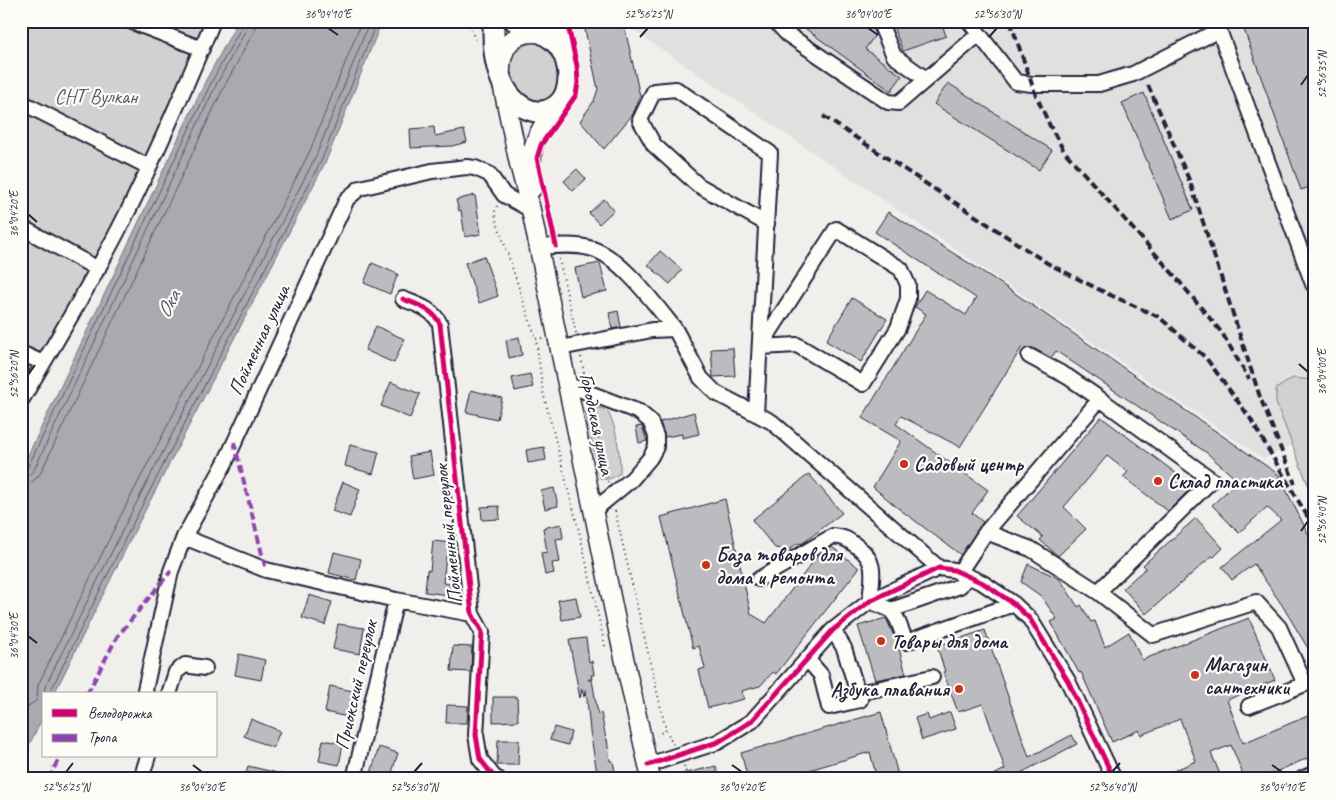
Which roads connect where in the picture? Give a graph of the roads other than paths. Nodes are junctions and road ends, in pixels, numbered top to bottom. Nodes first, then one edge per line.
1 (130, 21) edge
2 (213, 21) edge
3 (480, 21) edge
4 (494, 21) edge
5 (515, 21) edge
6 (775, 21) edge
7 (879, 21) edge
8 (969, 21) edge
9 (1217, 26) edge
10 (551, 28) edge
11 (979, 34) junction
12 (202, 49) junction
13 (495, 52) junction
14 (501, 79) junction
15 (926, 79) junction
16 (562, 100) junction
17 (21, 102) edge
18 (149, 167) junction
19 (532, 210) junction
20 (767, 224) junction
21 (21, 227) edge
22 (548, 246) junction
23 (98, 269) junction
24 (1315, 284) edge
25 (403, 299) dead end
26 (675, 329) junction
27 (558, 341) junction
28 (760, 347) junction
29 (21, 353) edge
30 (1030, 356) dead end
31 (43, 363) junction
32 (566, 384) junction
33 (1100, 399) junction
34 (21, 401) edge
35 (756, 414) junction
36 (593, 511) junction
37 (986, 532) junction
38 (184, 537) junction
39 (939, 568) junction
40 (963, 574) junction
41 (759, 579) dead end
42 (1098, 592) junction
43 (396, 600) junction
44 (870, 601) junction
45 (1014, 604) junction
46 (891, 610) junction
47 (472, 614) junction
48 (833, 630) junction
49 (808, 660) junction
50 (205, 668) dead end
51 (932, 677) dead end
52 (146, 692) edge
53 (170, 692) edge
54 (858, 693) junction
55 (1249, 706) dead end
56 (147, 758) edge
57 (1315, 773) edge
58 (652, 774) edge
59 (142, 779) edge
60 (354, 779) edge
61 (498, 779) edge
62 (1114, 779) edge
63 (1302, 779) edge

1 - 12 street
2 - 12 street
3 - 13 highway
4 - 13 highway
5 - 10 highway
6 - 15 street
7 - 15 street
8 - 11 street
9 - 11 street
9 - 24 street
10 - 14 main road
10 - 16 highway
11 - 15 street
12 - 18 street
13 - 14 highway
14 - 16 highway
14 - 19 main road, Городская улица
16 - 19 main road
17 - 18 street
18 - 23 street
19 - 22 main road, Городская улица
19 - 38 street, Пойменная улица
20 - 20 street
20 - 28 street
21 - 23 street
22 - 26 street
22 - 27 main road, Городская улица
23 - 31 street
25 - 47 street, Пойменный переулок
26 - 27 street
26 - 35 street
27 - 32 main road, Городская улица
28 - 28 street
28 - 35 street
29 - 31 street
30 - 33 street
31 - 34 street
32 - 36 main road, Городская улица
32 - 36 street
33 - 37 street
33 - 42 street
35 - 39 street
36 - 58 main road, Городская улица
37 - 40 street
37 - 42 street
38 - 43 street
38 - 52 street, Пойменная улица
39 - 40 street
39 - 44 street
40 - 45 street
40 - 46 street
41 - 44 street
42 - 55 street
43 - 47 street
43 - 60 street, Приокский переулок
44 - 46 street
44 - 48 street
45 - 46 street
45 - 62 street
47 - 61 street, Пойменный переулок
48 - 49 street
48 - 54 street
49 - 54 street
49 - 58 street
50 - 53 street
51 - 54 street
56 - 59 street
57 - 63 street

